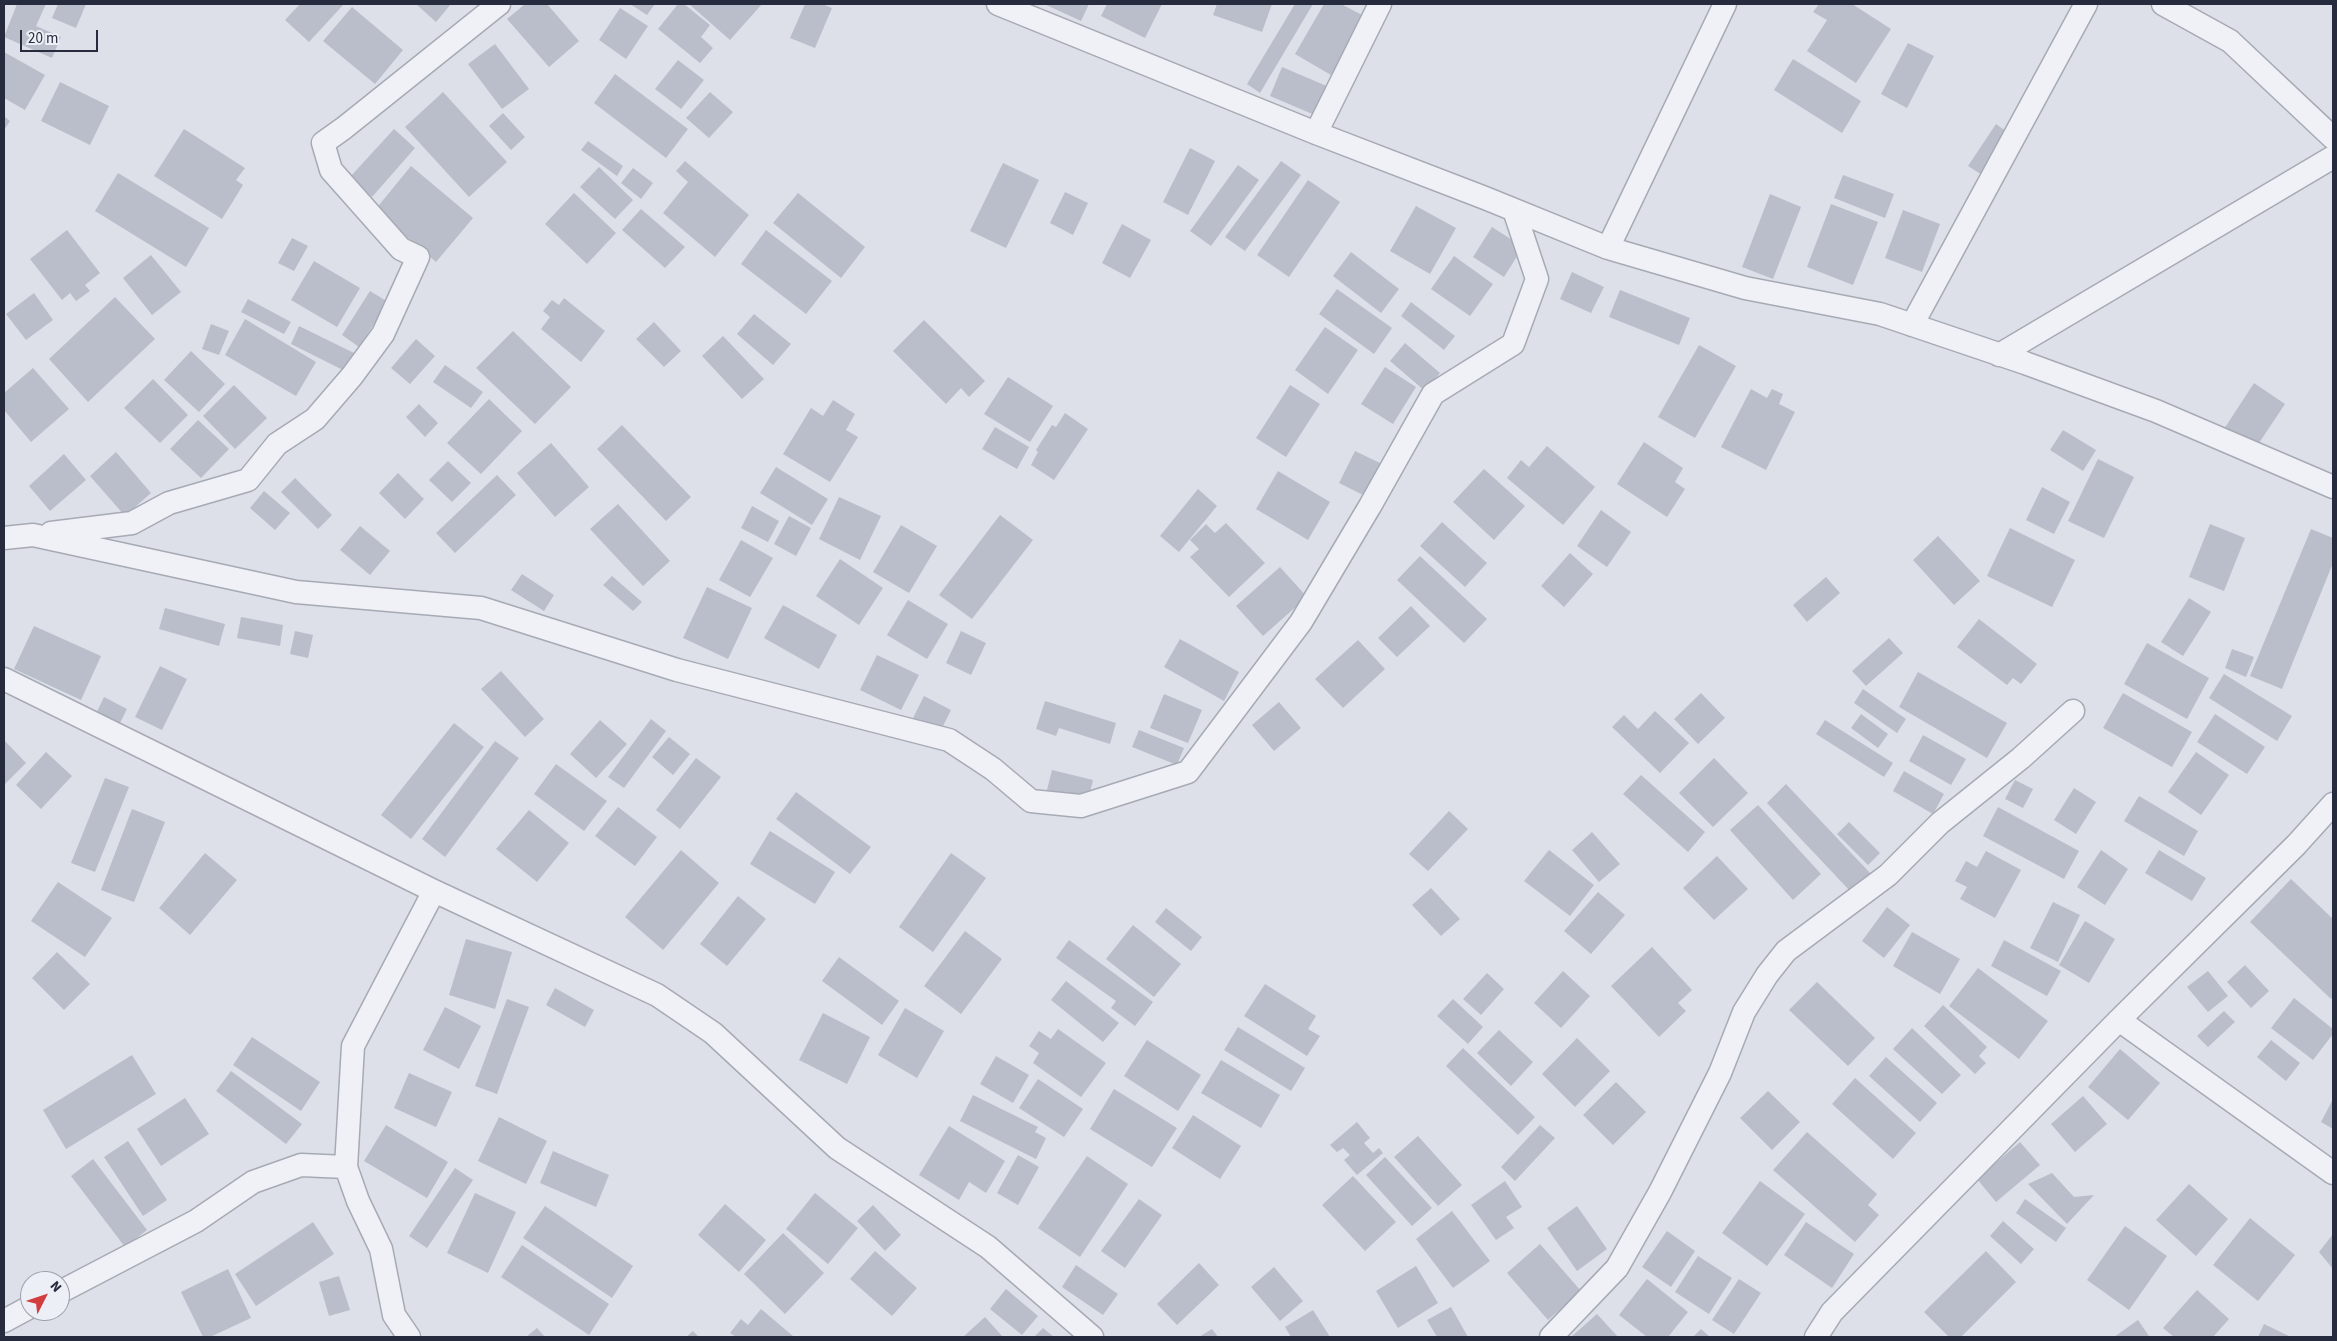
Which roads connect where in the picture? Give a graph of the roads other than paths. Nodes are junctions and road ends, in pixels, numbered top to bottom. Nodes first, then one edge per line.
1 (499, 4) edge
2 (998, 4) edge
3 (1380, 4) edge
4 (1725, 4) edge
5 (2086, 4) edge
6 (2163, 4) edge
7 (1316, 133) junction
8 (2333, 138) edge
9 (2333, 157) edge
10 (1514, 210) junction
11 (1608, 248) junction
12 (1912, 325) junction
13 (1999, 354) junction
14 (2333, 487) edge
15 (132, 523) junction
16 (33, 535) junction
17 (4, 538) edge
18 (126, 555) junction
19 (4, 679) edge
20 (2073, 711) dead end
21 (2333, 804) edge
22 (434, 891) junction
23 (2119, 1020) junction
24 (346, 1167) junction
25 (2333, 1173) edge
26 (70, 1287) edge
27 (20, 1312) edge
28 (4, 1321) edge
29 (409, 1337) edge
30 (1092, 1337) edge
31 (1551, 1337) edge
32 (1816, 1337) edge

1 - 15 street
2 - 7 street
3 - 7 street
4 - 11 street
5 - 12 street
6 - 8 street
7 - 10 street
9 - 13 street
10 - 11 street
10 - 18 street
11 - 12 street
12 - 13 street
13 - 14 street
15 - 16 street
15 - 18 street
16 - 17 street
16 - 18 street
19 - 22 street
20 - 31 street
21 - 23 street
22 - 24 street
22 - 30 street
23 - 25 street
23 - 32 street
24 - 26 street
24 - 29 street
27 - 28 street

